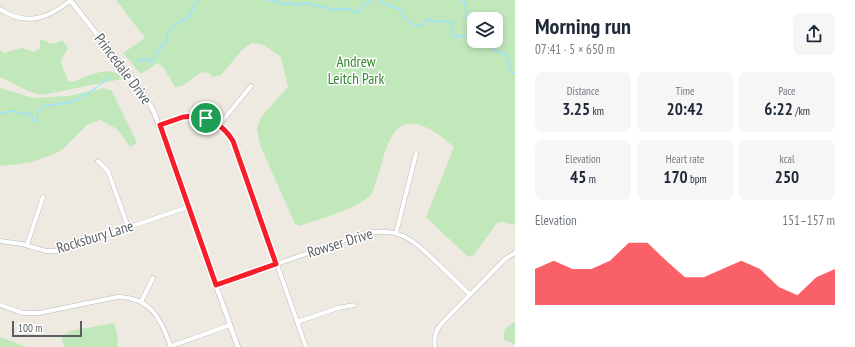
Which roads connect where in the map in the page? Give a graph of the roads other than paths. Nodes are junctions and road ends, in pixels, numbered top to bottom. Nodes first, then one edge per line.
1 (70, 0) edge
2 (0, 9) edge
3 (251, 86) dead end
4 (160, 125) junction
5 (219, 125) junction
6 (416, 154) dead end
7 (98, 161) dead end
8 (43, 197) dead end
9 (188, 207) junction
10 (128, 228) junction
11 (396, 233) junction
12 (0, 240) edge
13 (26, 246) junction
14 (515, 253) edge
15 (276, 264) junction
16 (153, 278) dead end
17 (216, 285) junction
18 (470, 295) junction
19 (141, 302) junction
20 (0, 305) edge
21 (354, 305) dead end
22 (297, 322) junction
23 (230, 325) junction
24 (170, 347) edge
25 (238, 347) edge
26 (306, 347) edge
27 (435, 347) edge

1 - 2 street
1 - 4 street, Princedale Drive
3 - 5 street
4 - 5 street
4 - 9 street, Princedale Drive
5 - 15 street
6 - 11 street
7 - 10 street
8 - 13 street
9 - 10 street, Rocksbury Lane
9 - 17 street, Princedale Drive
10 - 13 street, Rocksbury Lane
11 - 15 street, Rowser Drive
11 - 18 street, Rowser Drive
12 - 13 street, Rocksbury Lane
14 - 18 street
15 - 17 street, Rowser Drive
15 - 22 street
16 - 19 street
17 - 23 street, Princedale Drive
18 - 27 street
19 - 20 street
19 - 24 street
21 - 22 street
22 - 26 street
23 - 24 street
23 - 25 street, Princedale Drive

